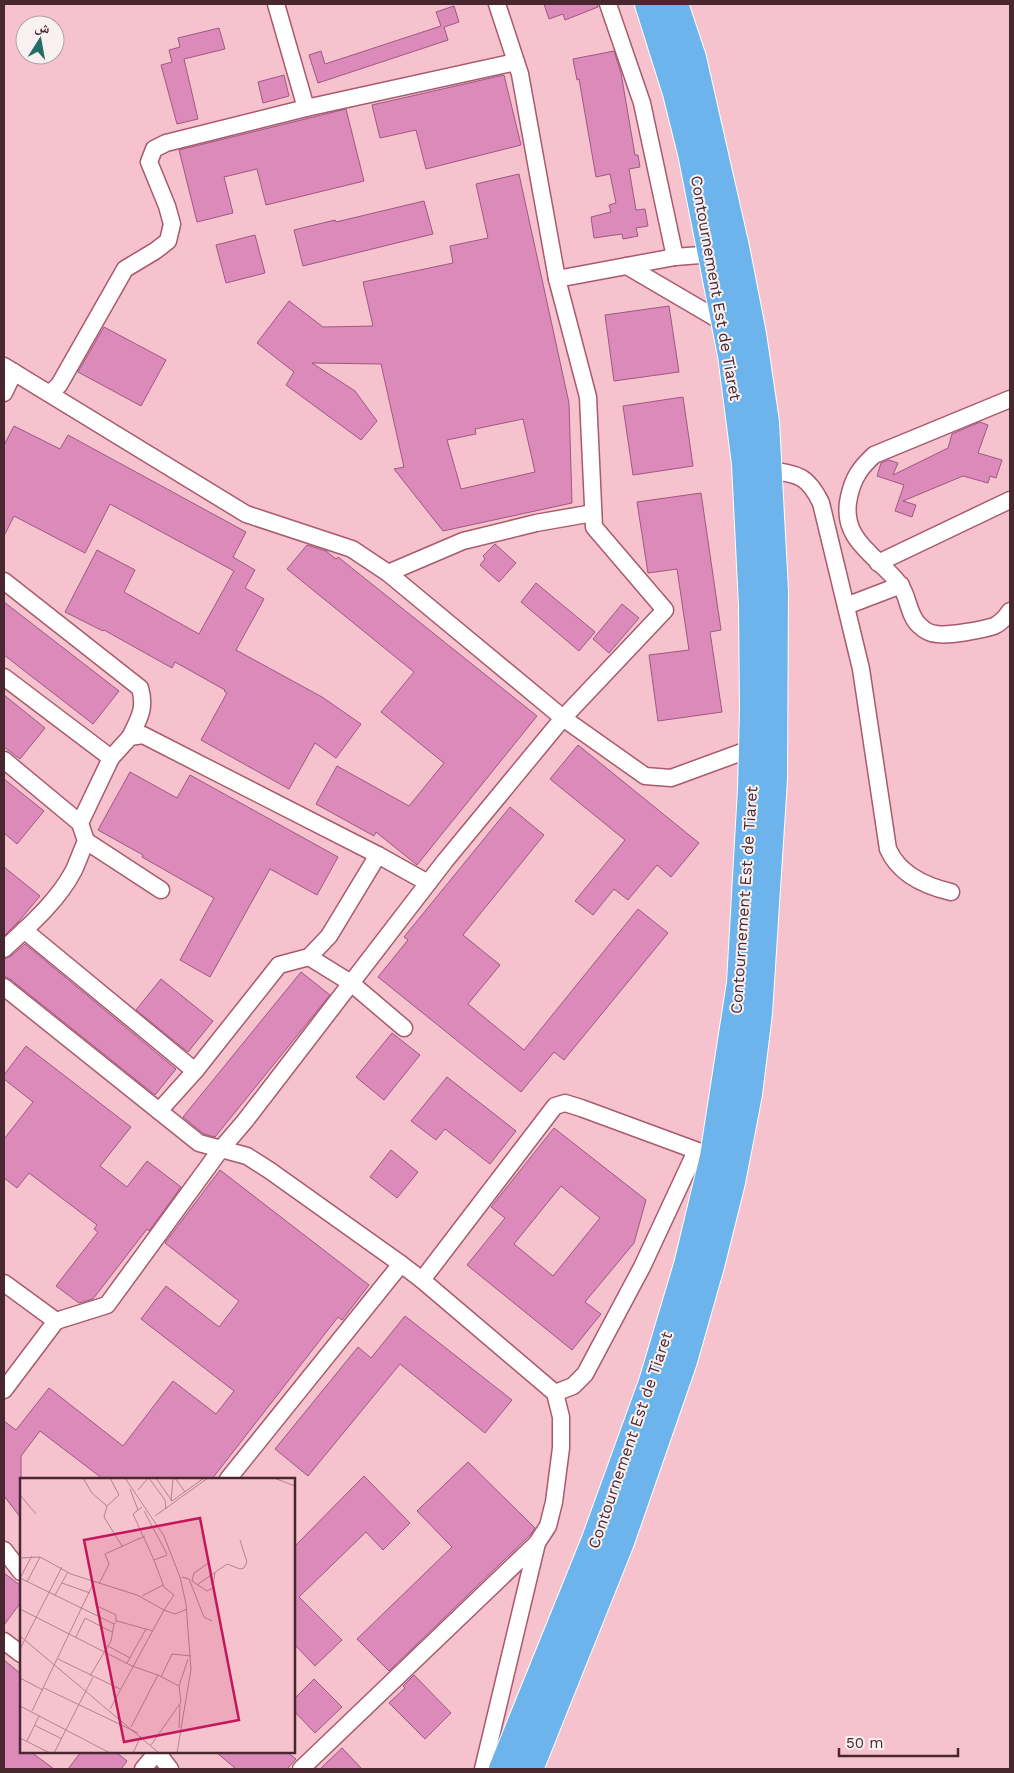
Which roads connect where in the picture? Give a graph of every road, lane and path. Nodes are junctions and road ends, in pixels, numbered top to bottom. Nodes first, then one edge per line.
1 (276, 4) edge
2 (497, 4) edge
3 (608, 4) edge
4 (650, 4) edge
5 (674, 4) edge
6 (516, 62) junction
7 (306, 108) junction
8 (712, 254) junction
9 (675, 257) junction
10 (627, 266) junction
11 (557, 280) junction
12 (726, 324) junction
13 (9, 369) edge
14 (4, 393) edge
15 (50, 394) junction
16 (1010, 399) edge
17 (767, 470) junction
18 (1010, 500) edge
19 (593, 513) junction
20 (878, 563) junction
21 (388, 572) junction
22 (4, 581) edge
23 (901, 585) junction
24 (846, 606) junction
25 (1010, 611) edge
26 (4, 677) edge
27 (563, 718) junction
28 (130, 737) junction
29 (753, 748) junction
30 (111, 758) junction
31 (4, 760) edge
32 (80, 823) junction
33 (86, 841) junction
34 (378, 855) junction
35 (428, 882) junction
36 (162, 890) dead end
37 (951, 892) dead end
38 (24, 930) junction
39 (4, 949) edge
40 (309, 957) junction
41 (351, 983) junction
42 (4, 986) edge
43 (404, 1028) dead end
44 (195, 1071) junction
45 (159, 1111) junction
46 (221, 1149) junction
47 (705, 1154) junction
48 (401, 1264) junction
49 (422, 1280) junction
50 (4, 1283) edge
51 (56, 1321) junction
52 (4, 1390) edge
53 (556, 1392) junction
54 (229, 1478) edge
55 (537, 1543) junction
56 (4, 1550) edge
57 (20, 1571) edge
58 (4, 1641) edge
59 (20, 1653) edge
60 (155, 1753) edge
61 (157, 1753) edge
62 (143, 1769) edge
63 (170, 1769) edge
64 (301, 1769) edge
65 (483, 1769) edge
66 (503, 1769) edge
67 (529, 1769) edge

1 - 7 street
2 - 6 street
3 - 9 street
4 - 8 highway, Contournement Est de Tiaret
5 - 17 highway, Contournement Est de Tiaret
6 - 7 street
6 - 11 street
7 - 15 street
8 - 9 street
8 - 12 highway, Contournement Est de Tiaret
9 - 10 street
10 - 11 street
10 - 12 street
11 - 19 street
12 - 29 highway, Contournement Est de Tiaret
13 - 14 street
13 - 15 street
15 - 21 street
16 - 20 street
17 - 24 street
17 - 67 highway, Contournement Est de Tiaret
18 - 20 street
19 - 21 street
19 - 27 street
20 - 23 street
21 - 27 street
22 - 28 street
23 - 24 street
23 - 25 street
24 - 37 street
26 - 30 street
27 - 29 street
27 - 35 street
28 - 30 street
28 - 34 street
29 - 47 highway, Contournement Est de Tiaret
30 - 32 street
31 - 32 street
32 - 33 street
33 - 36 street
33 - 38 street
34 - 35 street
34 - 40 street
35 - 41 street
38 - 39 street
38 - 44 street
40 - 41 street
40 - 44 street
41 - 43 street
41 - 46 street
42 - 45 street
44 - 45 street
45 - 46 street
46 - 48 street
46 - 51 street
47 - 49 street
47 - 53 street
47 - 66 highway, Contournement Est de Tiaret
48 - 49 street
48 - 54 street
49 - 53 street
50 - 51 street
51 - 52 street
53 - 55 street
55 - 64 street
55 - 65 street
56 - 57 street
58 - 59 street
60 - 62 street
61 - 63 street

